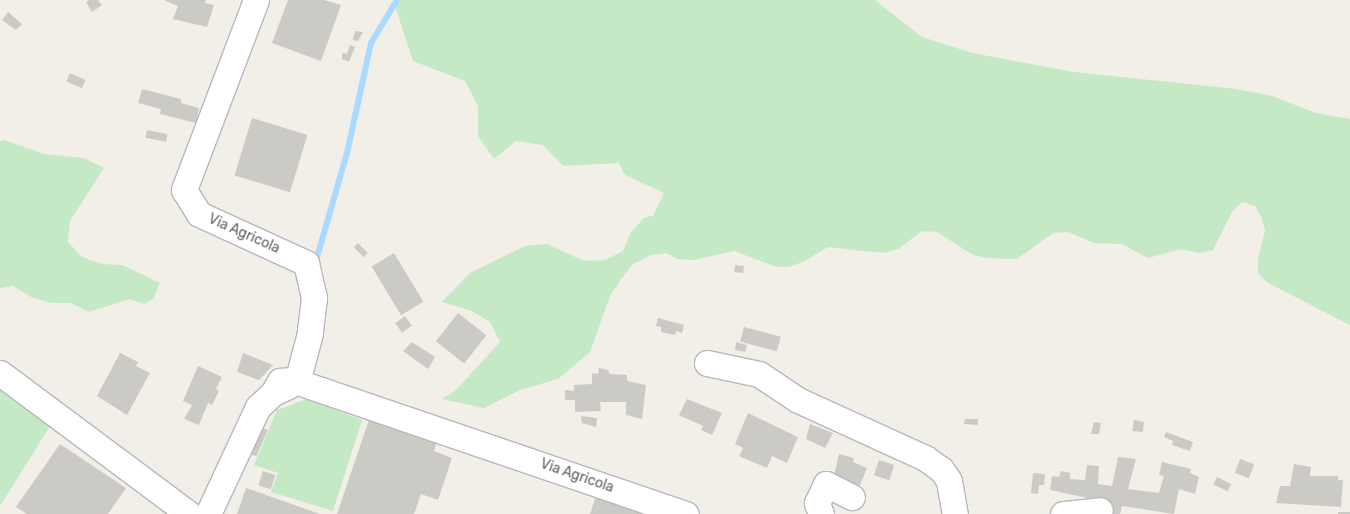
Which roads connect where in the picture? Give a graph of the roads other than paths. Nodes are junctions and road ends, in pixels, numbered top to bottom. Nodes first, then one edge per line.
1 (256, 0) edge
2 (707, 363) dead end
3 (0, 374) edge
4 (297, 382) junction
5 (852, 497) dead end
6 (1100, 510) dead end
7 (189, 514) edge
8 (208, 514) edge
9 (686, 514) edge
10 (821, 514) edge
11 (955, 514) edge
12 (1063, 514) edge

1 - 4 street, Via Agricola
2 - 11 street
3 - 7 street
4 - 8 street
4 - 9 street, Via Agricola
5 - 10 street
6 - 12 street

